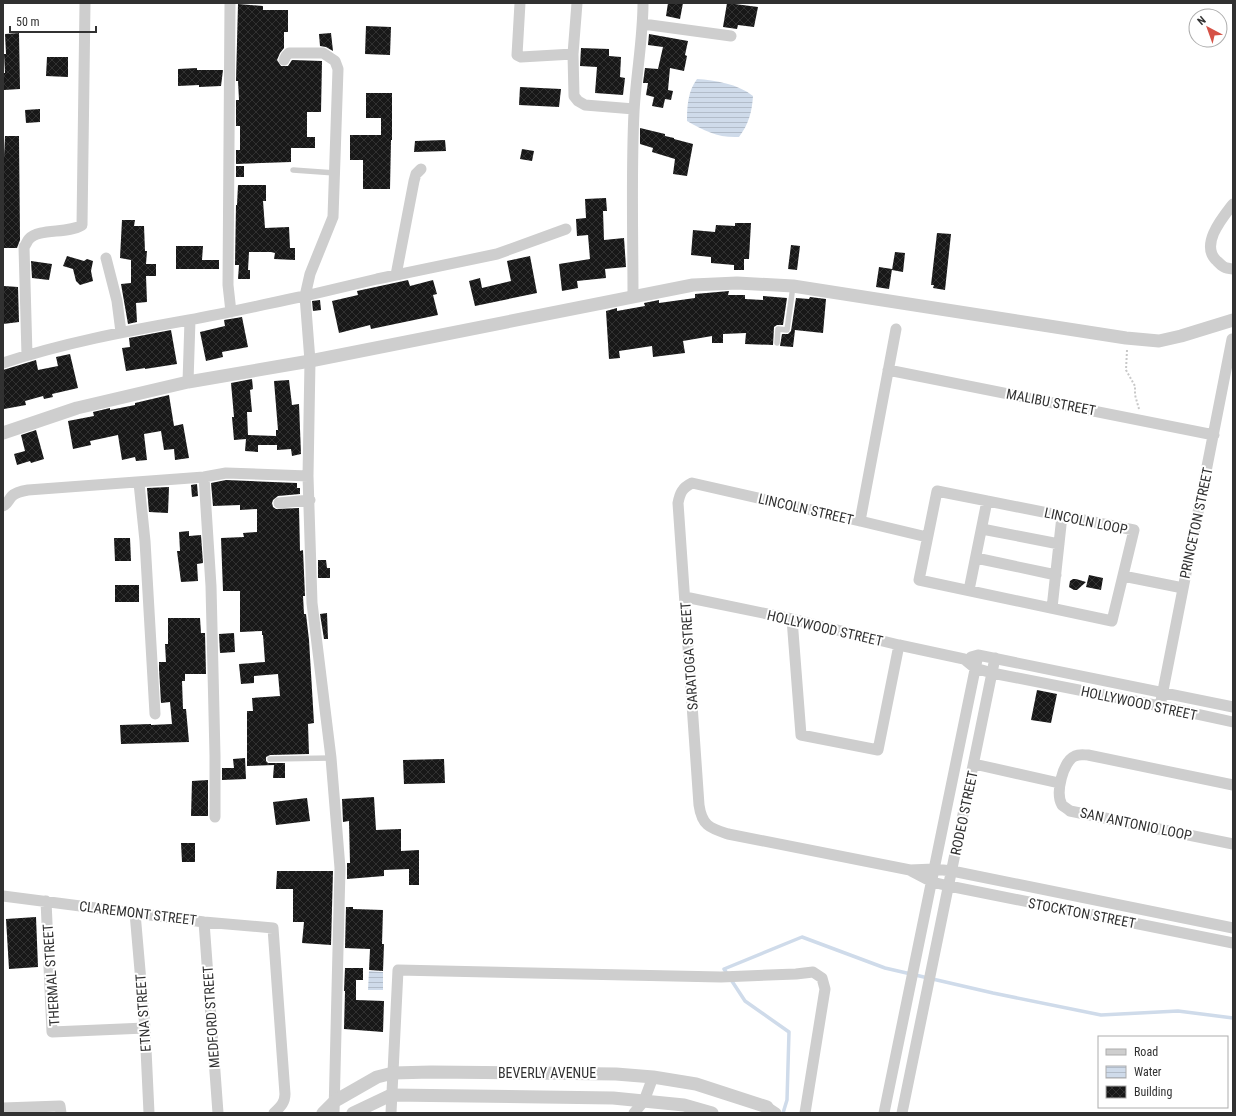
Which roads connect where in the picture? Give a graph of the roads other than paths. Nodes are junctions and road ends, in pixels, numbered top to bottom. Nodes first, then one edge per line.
1 (85, 3) edge
2 (230, 3) edge
3 (520, 3) edge
4 (577, 3) edge
5 (643, 3) edge
6 (643, 24) junction
7 (731, 36) dead end
8 (574, 54) junction
9 (284, 60) dead end
10 (634, 109) junction
11 (421, 169) dead end
12 (292, 170) dead end
13 (334, 173) junction
14 (1233, 204) edge
15 (566, 229) dead end
16 (106, 258) dead end
17 (1233, 269) edge
18 (396, 275) junction
19 (793, 286) junction
20 (305, 296) junction
21 (633, 297) junction
22 (231, 312) junction
23 (190, 320) junction
24 (1233, 320) edge
25 (896, 329) dead end
26 (121, 332) junction
27 (1232, 339) edge
28 (777, 343) dead end
29 (27, 355) junction
30 (310, 361) junction
31 (3, 363) edge
32 (888, 370) junction
33 (188, 382) junction
34 (3, 433) edge
35 (1214, 435) junction
36 (308, 476) junction
37 (204, 477) junction
38 (139, 482) junction
39 (684, 487) joint
40 (310, 500) junction
41 (987, 501) junction
42 (279, 503) dead end
43 (3, 506) edge
44 (1062, 516) junction
45 (860, 521) junction
46 (982, 529) junction
47 (927, 538) junction
48 (1059, 544) junction
49 (976, 558) junction
50 (1056, 575) junction
51 (1123, 576) junction
52 (1183, 588) junction
53 (970, 590) junction
54 (686, 598) junction
55 (1052, 608) junction
56 (792, 619) junction
57 (899, 645) junction
58 (978, 655) junction
59 (995, 658) junction
60 (964, 659) junction
61 (975, 668) junction
62 (992, 673) junction
63 (1163, 692) junction
64 (1160, 706) junction
65 (1233, 707) edge
66 (155, 714) dead end
67 (1233, 722) edge
68 (270, 758) dead end
69 (331, 758) junction
70 (974, 764) junction
71 (1060, 783) junction
72 (1233, 785) edge
73 (215, 817) dead end
74 (1233, 844) edge
75 (934, 869) junction
76 (910, 870) junction
77 (952, 871) junction
78 (932, 882) junction
79 (949, 886) junction
80 (3, 896) edge
81 (46, 901) junction
82 (135, 913) junction
83 (204, 922) junction
84 (1233, 928) edge
85 (1233, 943) edge
86 (145, 1028) junction
87 (393, 1073) junction
88 (653, 1077) junction
89 (391, 1095) junction
90 (644, 1101) junction
91 (334, 1107) edge
92 (3, 1108) edge
93 (771, 1110) edge
94 (61, 1113) edge
95 (149, 1113) edge
96 (218, 1113) edge
97 (274, 1113) edge
98 (323, 1113) edge
99 (353, 1113) edge
100 (391, 1113) edge
101 (634, 1113) edge
102 (712, 1113) edge
103 (805, 1113) edge
104 (884, 1113) edge
105 (902, 1113) edge

1 - 29 street
2 - 22 street
3 - 8 street
4 - 8 street
5 - 6 street
6 - 7 street
6 - 10 street
8 - 10 street
9 - 13 street
10 - 21 street
11 - 18 street
12 - 13 lane
13 - 20 street
14 - 17 street
15 - 18 street
16 - 26 street
18 - 20 street
19 - 21 street
19 - 24 street
19 - 28 lane
20 - 22 street
20 - 30 street
21 - 30 street
22 - 23 street
23 - 26 street
23 - 33 street
25 - 32 street
26 - 29 street
27 - 35 street, PRINCETON STREET
29 - 31 street
30 - 33 street
30 - 36 street
32 - 35 street, MALIBU STREET
32 - 45 street
33 - 34 street
35 - 52 street, PRINCETON STREET
36 - 37 street
36 - 40 street
37 - 38 street
37 - 73 street
38 - 43 street
38 - 66 street
39 - 45 street, LINCOLN STREET
39 - 54 street, SARATOGA STREET
40 - 42 street
40 - 69 street
41 - 44 street, LINCOLN LOOP
41 - 46 street
41 - 47 street, LINCOLN LOOP
44 - 48 street
44 - 51 street, LINCOLN LOOP
45 - 47 street, LINCOLN STREET
46 - 48 street
46 - 49 street
47 - 53 street, LINCOLN LOOP
48 - 50 street
49 - 50 street
49 - 53 street
50 - 55 street
51 - 52 street
51 - 55 street, LINCOLN LOOP
52 - 63 street, PRINCETON STREET
53 - 55 street, LINCOLN LOOP
54 - 56 street, HOLLYWOOD STREET
54 - 76 street, SARATOGA STREET
56 - 57 street, HOLLYWOOD STREET
56 - 57 street
57 - 60 street, HOLLYWOOD STREET
58 - 59 street, HOLLYWOOD STREET
58 - 60 street
58 - 61 street, RODEO STREET
59 - 62 street, RODEO STREET
59 - 63 street, HOLLYWOOD STREET
60 - 61 street
61 - 62 street, HOLLYWOOD STREET
61 - 75 street, RODEO STREET
62 - 64 street, HOLLYWOOD STREET
62 - 70 street, RODEO STREET
63 - 64 street, PRINCETON STREET
63 - 65 street, HOLLYWOOD STREET
64 - 67 street, HOLLYWOOD STREET
68 - 69 lane
69 - 91 street
70 - 71 street
70 - 77 street, RODEO STREET
71 - 72 street, SAN ANTONIO LOOP
71 - 74 street, SAN ANTONIO LOOP
75 - 76 street, STOCKTON STREET
75 - 77 street, STOCKTON STREET
75 - 78 street, RODEO STREET
76 - 78 street, STOCKTON STREET
77 - 79 street, RODEO STREET
77 - 84 street, STOCKTON STREET
78 - 79 street, STOCKTON STREET
78 - 104 street, RODEO STREET
79 - 85 street, STOCKTON STREET
79 - 105 street, RODEO STREET
80 - 81 street, CLAREMONT STREET
81 - 82 street, CLAREMONT STREET
81 - 86 street, THERMAL STREET
82 - 83 street, CLAREMONT STREET
82 - 86 street, ETNA STREET
83 - 96 street, MEDFORD STREET
83 - 97 street, CLAREMONT STREET
86 - 95 street, ETNA STREET
87 - 88 street, BEVERLY AVENUE
87 - 89 street
87 - 91 street, BEVERLY AVENUE
87 - 103 street
88 - 90 street
88 - 93 street, BEVERLY AVENUE
89 - 90 street, BEVERLY AVENUE
89 - 99 street, BEVERLY AVENUE
89 - 100 street
90 - 101 street
90 - 102 street, BEVERLY AVENUE
91 - 98 street, BEVERLY AVENUE
92 - 94 street

